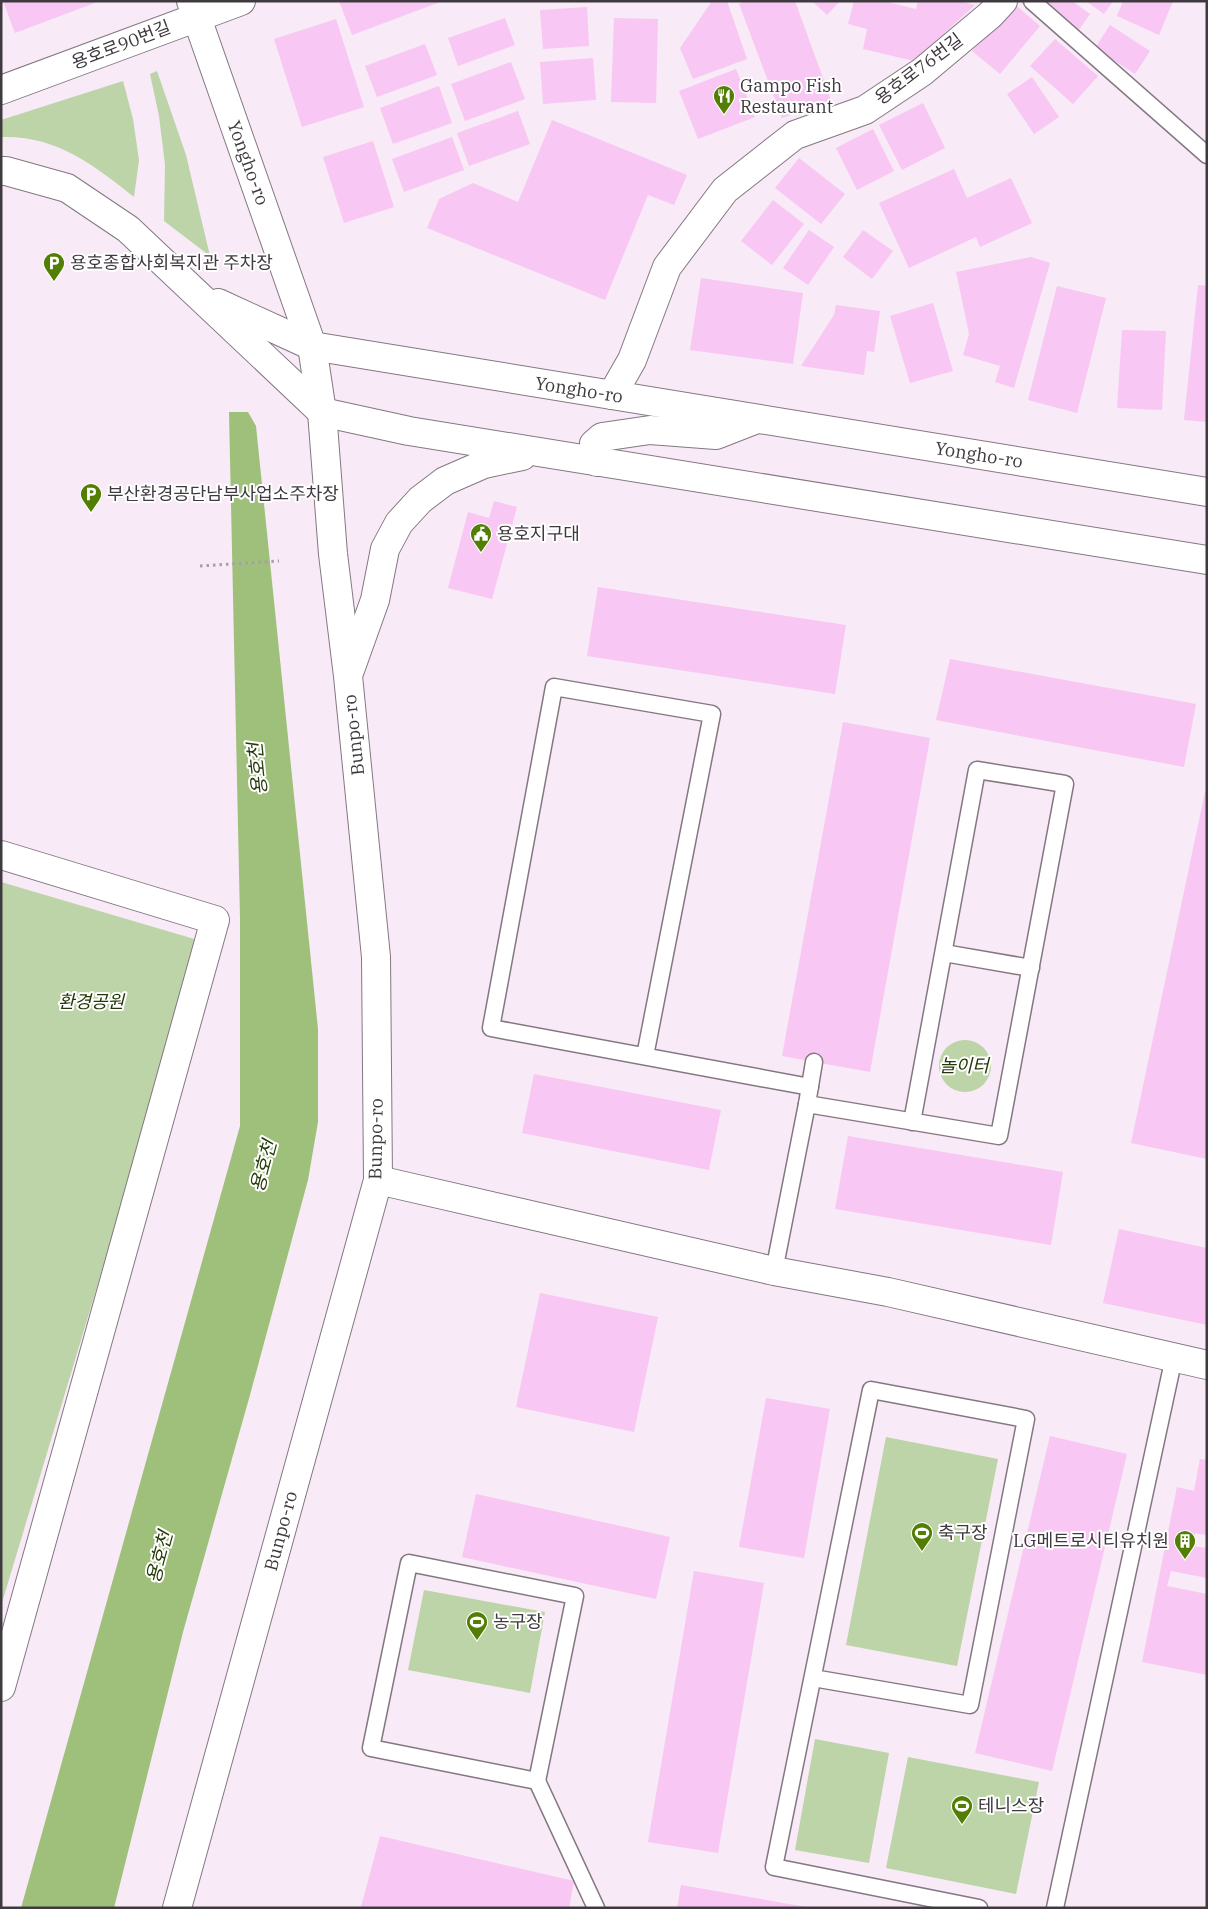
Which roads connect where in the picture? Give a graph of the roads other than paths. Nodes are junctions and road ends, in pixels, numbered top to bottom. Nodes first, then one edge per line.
1 (241, 1) edge
2 (1003, 1) edge
3 (1032, 1) edge
4 (194, 9) edge
5 (1, 90) edge
6 (1207, 155) edge
7 (1, 171) edge
8 (198, 294) junction
9 (312, 346) junction
10 (612, 395) junction
11 (322, 412) junction
12 (759, 419) junction
13 (537, 453) junction
14 (596, 462) junction
15 (1207, 492) edge
16 (1207, 560) edge
17 (348, 676) junction
18 (1, 855) edge
19 (944, 953) junction
20 (1031, 968) junction
21 (645, 1056) junction
22 (814, 1062) dead end
23 (810, 1087) junction
24 (808, 1104) junction
25 (912, 1122) junction
26 (378, 1180) junction
27 (774, 1271) junction
28 (1174, 1357) junction
29 (1207, 1365) edge
30 (812, 1678) junction
31 (1, 1687) edge
32 (537, 1781) junction
33 (177, 1908) edge
34 (596, 1908) edge
35 (979, 1908) edge
36 (1055, 1908) edge

1 - 4 main road, 용호로90번길
2 - 10 main road, 용호로76번길
3 - 6 lane
4 - 5 main road, 용호로90번길
4 - 9 main road, Yongho-ro
7 - 8 main road
8 - 9 main road
8 - 11 main road
9 - 10 main road, Yongho-ro
9 - 11 main road, Bunpo-ro
10 - 12 main road, Yongho-ro
11 - 13 main road
11 - 17 main road, Bunpo-ro
12 - 14 main road
12 - 15 main road, Yongho-ro
13 - 14 main road
13 - 17 main road
14 - 16 main road
17 - 26 main road, Bunpo-ro
18 - 31 main road
19 - 20 lane
19 - 20 lane
19 - 25 lane
20 - 25 lane
21 - 21 lane
21 - 23 lane
22 - 23 lane
23 - 24 lane
24 - 25 lane
24 - 27 lane
26 - 27 main road
26 - 33 main road, Bunpo-ro
27 - 28 main road
28 - 29 main road
28 - 36 lane
30 - 30 lane
30 - 35 lane
32 - 32 lane
32 - 34 lane

